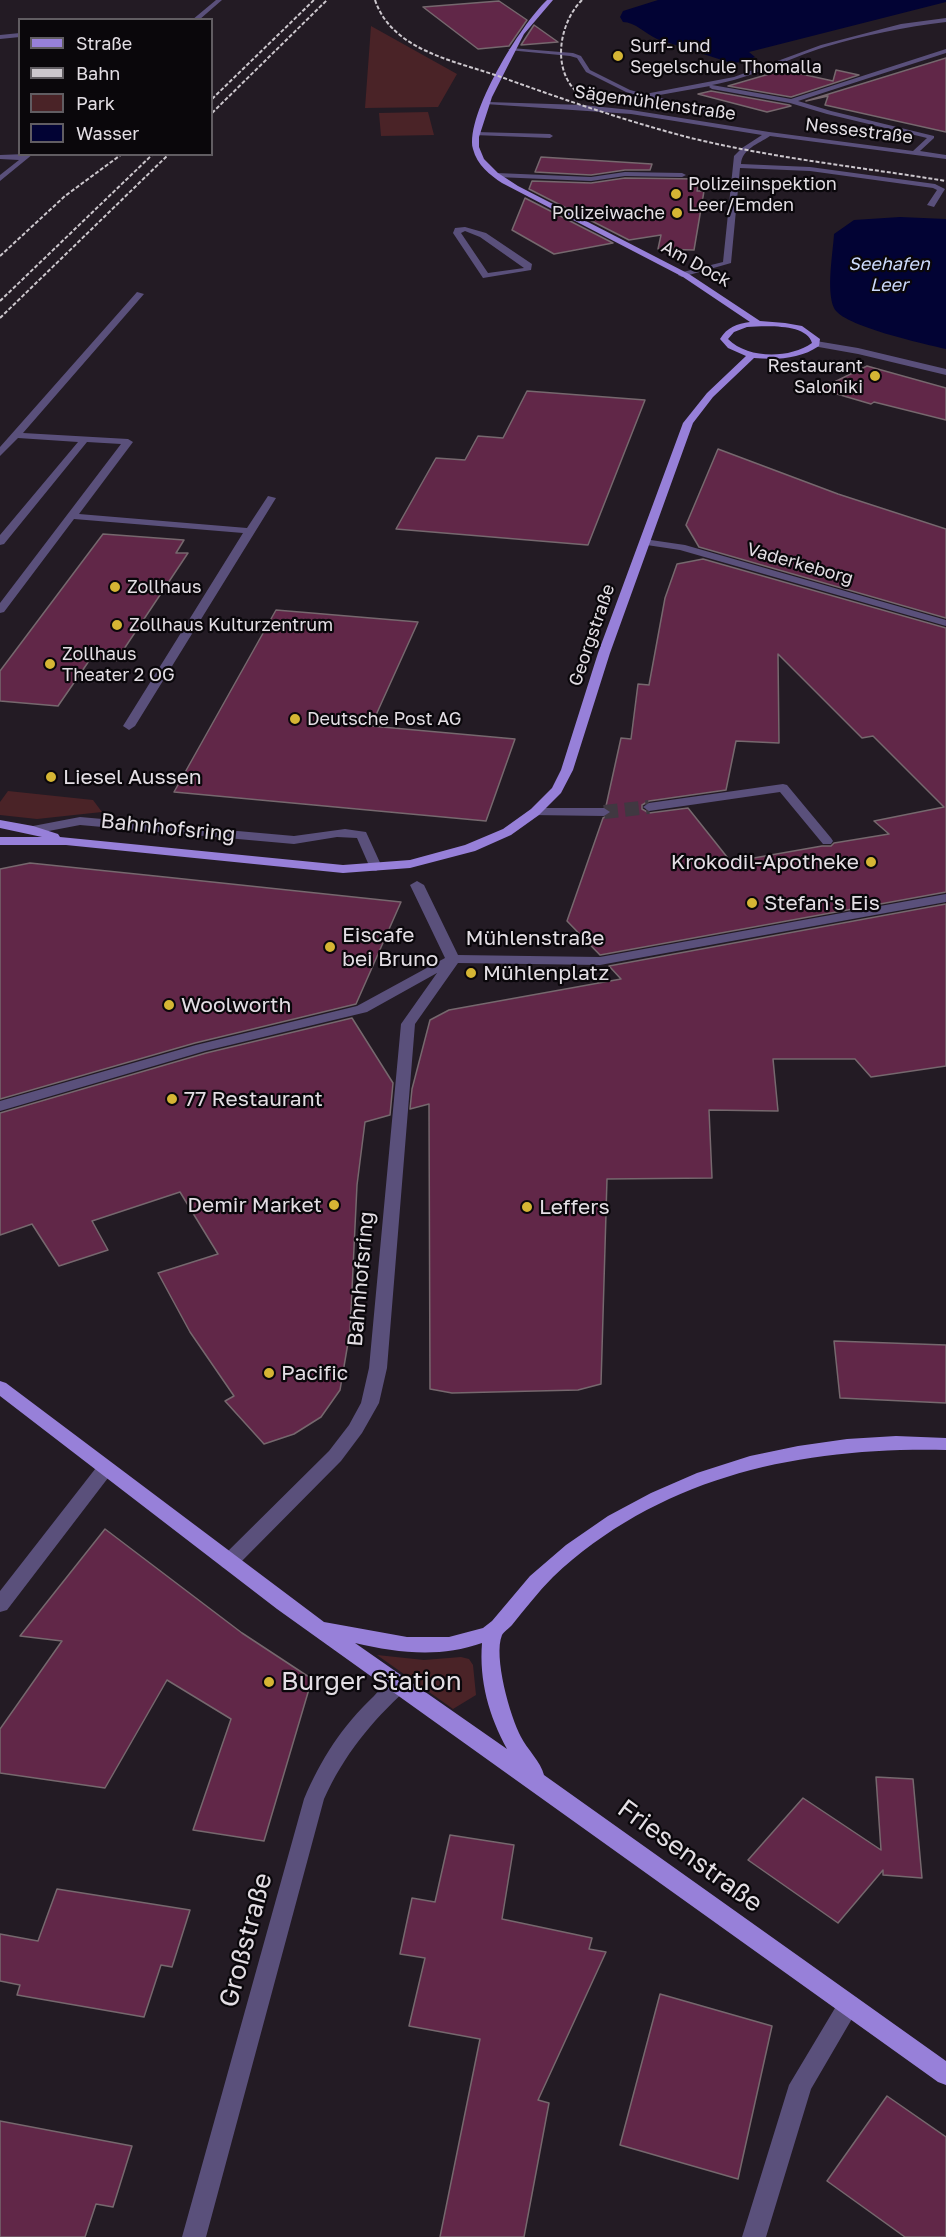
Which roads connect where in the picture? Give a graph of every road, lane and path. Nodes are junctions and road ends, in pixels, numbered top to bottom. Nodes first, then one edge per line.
1 (219, 0) edge
2 (550, 0) edge
3 (197, 18) edge
4 (946, 20) edge
5 (18, 35) edge
6 (0, 37) edge
7 (511, 50) junction
8 (946, 51) edge
9 (700, 85) junction
10 (643, 96) junction
11 (791, 101) junction
12 (488, 104) junction
13 (709, 113) dead end
14 (476, 134) junction
15 (769, 134) junction
16 (550, 136) dead end
17 (914, 153) junction
18 (27, 156) edge
19 (0, 157) edge
20 (946, 157) edge
21 (737, 166) junction
22 (682, 175) dead end
23 (497, 176) junction
24 (0, 179) edge
25 (931, 205) dead end
26 (682, 275) junction
27 (486, 276) joint
28 (140, 294) dead end
29 (758, 324) junction
30 (816, 344) junction
31 (753, 354) junction
32 (946, 372) edge
33 (16, 435) junction
34 (84, 440) junction
35 (0, 453) edge
36 (271, 498) dead end
37 (70, 516) junction
38 (250, 531) junction
39 (0, 542) edge
40 (644, 542) junction
41 (0, 610) edge
42 (946, 623) edge
43 (129, 726) dead end
44 (649, 807) tunnel mouth
45 (535, 812) junction
46 (604, 812) tunnel mouth
47 (0, 824) edge
48 (33, 830) junction
49 (0, 841) edge
50 (66, 841) junction
51 (826, 841) dead end
52 (410, 864) joint
53 (376, 867) junction
54 (417, 885) dead end
55 (946, 898) edge
56 (453, 959) junction
57 (0, 1106) edge
58 (0, 1387) edge
59 (946, 1444) edge
60 (105, 1469) junction
61 (229, 1562) junction
62 (0, 1605) edge
63 (316, 1627) junction
64 (493, 1632) junction
65 (399, 1684) junction
66 (543, 1786) junction
67 (849, 2005) junction
68 (946, 2074) edge
69 (194, 2237) edge
70 (754, 2237) edge

1 - 3 street
2 - 7 main road
4 - 9 street
5 - 6 street
7 - 10 street, Sägemühlenstraße
7 - 12 main road
8 - 11 street
9 - 10 street
9 - 11 street
10 - 13 street, Sägemühlenstraße
11 - 17 street
12 - 14 main road
12 - 15 street, Sägemühlenstraße
14 - 16 street
14 - 23 main road, Am Dock
15 - 17 street, Nessestraße
15 - 21 street
17 - 20 street, Nessestraße
18 - 19 street
18 - 24 street
21 - 25 street
21 - 26 street
22 - 23 street
23 - 26 main road, Am Dock
26 - 29 main road, Am Dock
27 - 27 street
28 - 33 street
29 - 30 main road
29 - 31 main road
30 - 31 main road
30 - 32 street
31 - 40 main road, Georgstraße
33 - 34 street
33 - 35 street
34 - 37 street
34 - 39 street
36 - 38 street
37 - 38 street
37 - 41 street
38 - 43 street
40 - 42 street, Vaderkeborg
40 - 45 main road, Georgstraße
44 - 51 street
45 - 46 street
45 - 52 main road, Georgstraße
47 - 48 main road, Bahnhofsring
48 - 50 main road, Bahnhofsring
48 - 53 street
49 - 50 main road, Bahnhofsring
50 - 53 main road, Bahnhofsring
52 - 53 main road, Bahnhofsring
54 - 56 street
55 - 56 street, Mühlenstraße
56 - 57 street, Mühlenstraße
56 - 61 street, Bahnhofsring
58 - 60 main road
59 - 64 main road
60 - 61 main road
60 - 62 street
61 - 63 main road
63 - 64 main road
63 - 65 main road
64 - 66 main road
65 - 66 main road, Friesenstraße
65 - 69 street, Großstraße
66 - 67 main road, Friesenstraße
67 - 68 main road, Friesenstraße
67 - 70 street

